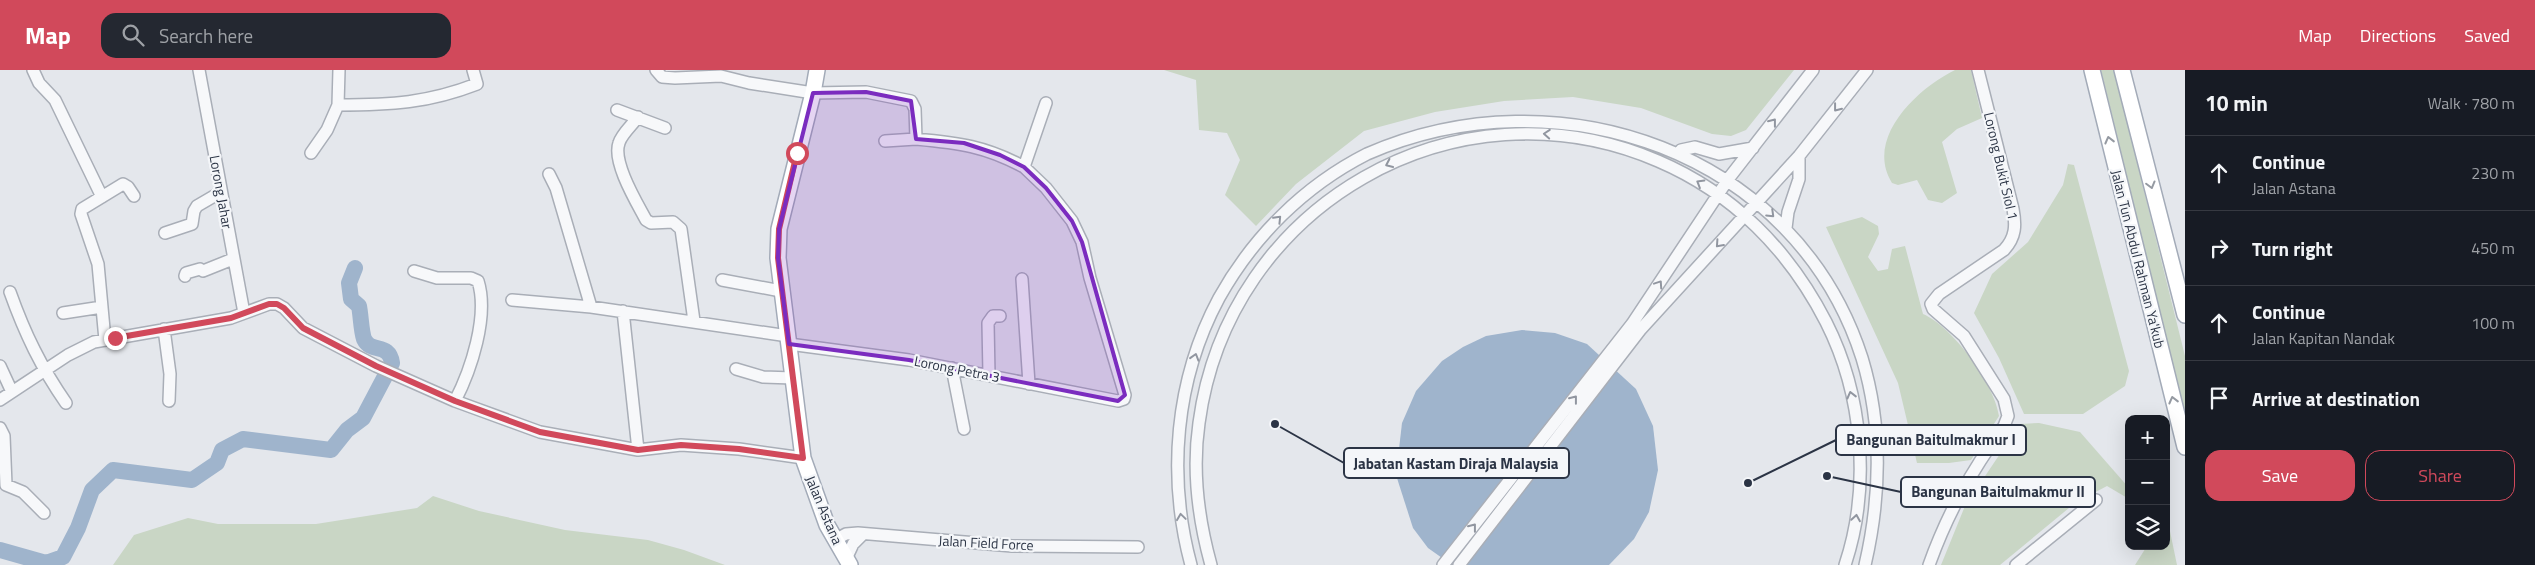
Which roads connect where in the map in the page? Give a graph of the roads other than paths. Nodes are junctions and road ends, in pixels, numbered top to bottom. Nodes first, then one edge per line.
1 (33, 70) edge
2 (199, 70) edge
3 (339, 70) edge
4 (473, 70) edge
5 (656, 70) edge
6 (817, 70) edge
7 (1813, 70) edge
8 (1867, 70) edge
9 (1978, 70) edge
10 (2092, 70) edge
11 (2122, 70) edge
12 (721, 73) edge
13 (814, 93) junction
14 (1046, 103) dead end
15 (338, 105) junction
16 (617, 110) dead end
17 (638, 118) junction
18 (665, 128) dead end
19 (916, 139) junction
20 (886, 141) dead end
21 (1753, 148) junction
22 (1681, 150) junction
23 (312, 153) dead end
24 (1799, 156) junction
25 (1024, 167) junction
26 (549, 174) dead end
27 (1729, 178) junction
28 (221, 192) junction
29 (1719, 194) junction
30 (134, 196) dead end
31 (102, 197) junction
32 (1758, 201) junction
33 (1746, 215) junction
34 (1786, 228) junction
35 (165, 233) dead end
36 (233, 259) junction
37 (414, 271) dead end
38 (185, 276) dead end
39 (1022, 279) dead end
40 (722, 280) dead end
41 (781, 291) junction
42 (10, 292) dead end
43 (512, 300) dead end
44 (102, 307) junction
45 (591, 307) junction
46 (623, 312) junction
47 (63, 313) dead end
48 (244, 314) junction
49 (2185, 315) edge
50 (1000, 316) dead end
51 (694, 321) junction
52 (1637, 327) junction
53 (164, 329) junction
54 (105, 340) junction
55 (788, 340) junction
56 (0, 366) edge
57 (952, 368) junction
58 (43, 370) junction
59 (736, 370) dead end
60 (989, 376) junction
61 (793, 378) junction
62 (1029, 384) junction
63 (12, 392) junction
64 (0, 400) edge
65 (168, 401) dead end
66 (455, 401) junction
67 (66, 403) dead end
68 (0, 428) edge
69 (964, 429) dead end
70 (2185, 447) edge
71 (638, 450) junction
72 (803, 458) junction
73 (2096, 500) dead end
74 (44, 513) dead end
75 (864, 534) junction
76 (835, 540) junction
77 (1138, 547) dead end
78 (848, 562) edge
79 (1191, 565) edge
80 (1211, 565) edge
81 (1443, 565) edge
82 (1459, 565) edge
83 (1845, 565) edge
84 (1865, 565) edge
85 (1929, 565) edge
86 (2016, 565) edge

1 - 31 street
2 - 28 street, Lorong Jahar
3 - 15 street
4 - 15 street
5 - 12 street
6 - 13 main road, Jalan Astana
21 -> 7 street
8 -> 24 street
9 - 85 street, Lorong Bukit Siol 1
70 -> 10 main road, Jalan Tun Abdul Rahman Ya'kub
11 -> 49 main road
12 - 13 street
13 - 19 street
13 - 41 main road, Jalan Astana
14 - 25 street
15 - 23 street
16 - 17 street
17 - 18 street
17 - 51 street
19 - 20 street
19 - 25 street
21 - 22 street
21 - 27 street
22 - 27 street
79 -> 22 street
24 - 32 street
24 - 34 street
25 - 62 street, Lorong Petra 3
26 - 45 street
27 - 29 street
27 - 32 street
28 - 35 street
28 - 36 street, Lorong Jahar
29 - 33 street
52 -> 29 street
29 -> 80 street
30 - 31 street
31 - 44 street
32 - 33 street
32 -> 34 street
33 -> 52 street
83 -> 33 street
34 - 84 street
36 - 38 street
36 - 48 street, Lorong Jahar
37 - 66 street
39 - 62 street
40 - 41 street
41 - 55 main road, Jalan Astana
42 - 58 street
43 - 45 street, Lorong Petra 3
44 - 47 street
44 - 54 street
45 - 46 street, Lorong Petra 3
46 - 51 street, Lorong Petra 3
46 - 71 street
48 - 53 street
48 - 66 street
50 - 60 street
51 - 55 street, Lorong Petra 3
81 -> 52 street
52 - 82 street
53 - 54 street
53 - 65 street
54 - 58 street
55 - 57 street, Lorong Petra 3
55 - 61 main road, Jalan Astana
56 - 63 street
57 - 60 street, Lorong Petra 3
57 - 69 street
58 - 63 street
58 - 67 street
59 - 61 street
60 - 62 street, Lorong Petra 3
61 - 72 main road, Jalan Astana
63 - 64 street
66 - 71 street
68 - 74 street
71 - 72 street
72 - 76 main road, Jalan Astana
73 - 86 street
75 - 76 street, Jalan Field Force
75 - 77 street, Jalan Field Force
75 - 78 street
76 - 78 main road, Jalan Astana

